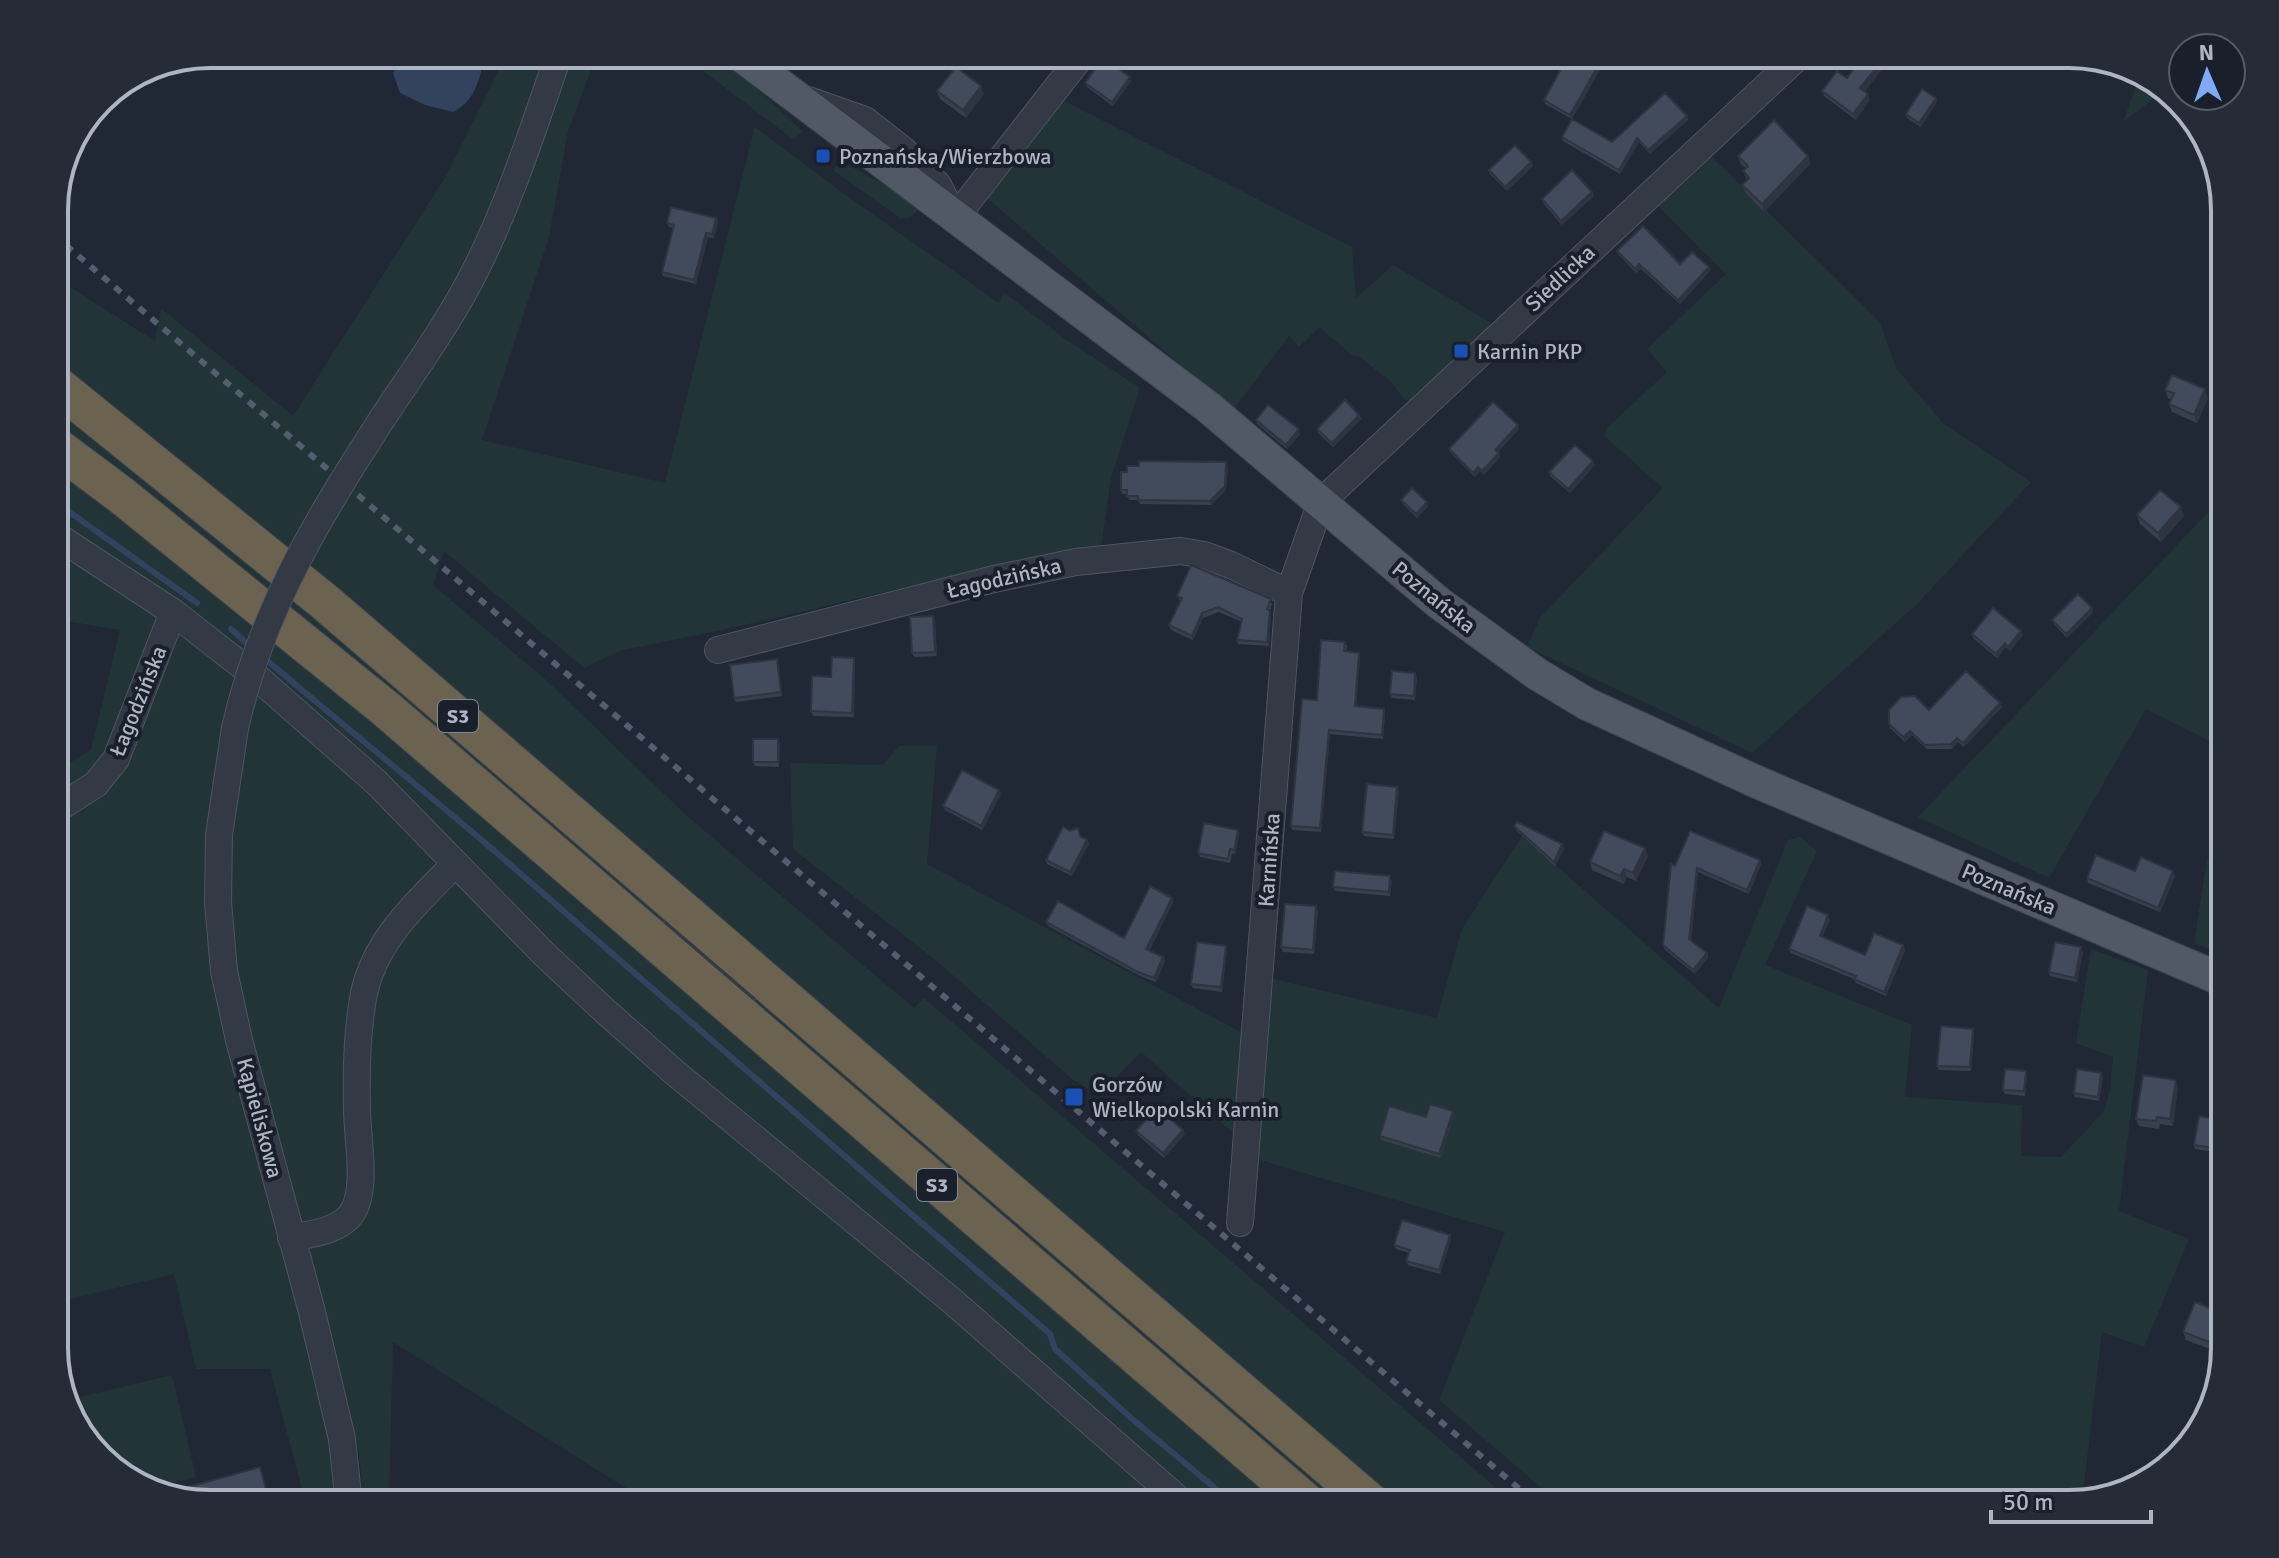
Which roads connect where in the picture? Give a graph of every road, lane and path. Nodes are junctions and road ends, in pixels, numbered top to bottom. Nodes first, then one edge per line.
1 (554, 68) edge
2 (757, 68) edge
3 (1072, 68) edge
4 (1786, 68) edge
5 (955, 218) junction
6 (68, 394) edge
7 (68, 455) edge
8 (1321, 502) junction
9 (68, 543) edge
10 (1289, 593) junction
11 (173, 612) junction
12 (718, 650) dead end
13 (68, 802) edge
14 (593, 833) junction
15 (455, 864) junction
16 (567, 865) junction
17 (710, 961) junction
18 (2211, 975) edge
19 (854, 1056) junction
20 (828, 1090) junction
21 (1240, 1223) dead end
22 (291, 1238) junction
23 (347, 1490) edge
24 (1168, 1490) edge
25 (1292, 1490) edge
26 (1356, 1490) edge

1 - 22 street, Kąpieliskowa, bridge
2 - 5 main road, Poznańska
3 - 5 street
4 - 8 street, Siedlicka
5 - 8 main road, Poznańska
6 - 14 highway, S3
7 - 16 highway, S3
8 - 10 street, Karnińska
8 - 18 main road, Poznańska
9 - 11 street
10 - 12 street, Łagodzińska
10 - 21 street, Karnińska
11 - 13 street, Łagodzińska
11 - 15 street
14 - 17 street
14 - 19 highway, S3
15 - 22 street
15 - 24 street
16 - 17 street
16 - 20 highway, S3
17 - 19 street
17 - 20 street
19 - 26 highway, S3
20 - 25 highway, S3
22 - 23 street, Kąpieliskowa

